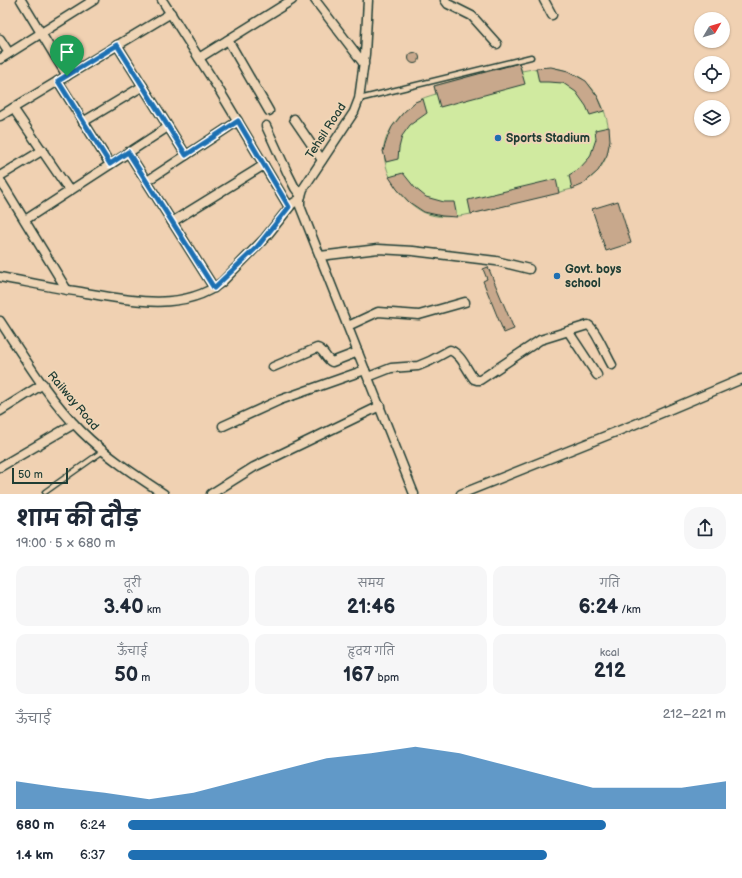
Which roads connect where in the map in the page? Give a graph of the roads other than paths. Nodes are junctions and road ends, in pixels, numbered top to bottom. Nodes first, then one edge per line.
1 (21, 0) edge
2 (94, 0) edge
3 (162, 0) edge
4 (292, 0) edge
5 (315, 0) edge
6 (368, 0) edge
7 (445, 0) edge
8 (544, 0) edge
9 (171, 13) junction
10 (552, 15) dead end
11 (42, 33) junction
12 (0, 39) edge
13 (228, 40) junction
14 (498, 44) dead end
15 (117, 45) junction
16 (9, 53) junction
17 (531, 57) dead end
18 (199, 58) junction
19 (0, 59) edge
20 (364, 64) junction
21 (67, 76) junction
22 (58, 81) junction
23 (143, 86) junction
24 (359, 99) junction
25 (13, 108) junction
26 (269, 111) dead end
27 (0, 116) edge
28 (294, 119) dead end
29 (238, 121) junction
30 (84, 122) junction
31 (168, 126) junction
32 (266, 126) dead end
33 (43, 150) junction
34 (128, 152) junction
35 (186, 155) junction
36 (322, 160) junction
37 (110, 164) junction
38 (264, 165) junction
39 (0, 176) edge
40 (0, 180) edge
41 (147, 181) junction
42 (70, 190) junction
43 (300, 197) junction
44 (289, 207) junction
45 (25, 220) junction
46 (172, 222) junction
47 (320, 256) junction
48 (529, 269) dead end
49 (0, 277) edge
50 (214, 288) junction
51 (67, 290) junction
52 (465, 302) dead end
53 (0, 321) edge
54 (348, 326) junction
55 (568, 331) junction
56 (358, 352) junction
57 (612, 365) dead end
58 (273, 367) dead end
59 (367, 373) junction
60 (596, 376) dead end
61 (742, 378) edge
62 (43, 384) junction
63 (380, 406) junction
64 (0, 411) edge
65 (74, 424) junction
66 (223, 426) dead end
67 (103, 450) junction
68 (0, 467) edge
69 (45, 492) dead end
70 (164, 494) edge
71 (211, 494) edge
72 (414, 494) edge
73 (461, 494) edge

1 - 11 street
2 - 11 street
3 - 9 street
4 - 13 street
5 - 20 street
6 - 20 street, Tehsil Road
7 - 14 street
8 - 10 street
9 - 15 street
9 - 18 street
11 - 16 street
11 - 21 street
12 - 16 street
13 - 18 street
13 - 26 street
15 - 21 street
15 - 23 street
16 - 19 street
17 - 24 lane
18 - 29 street
20 - 24 street, Tehsil Road
21 - 22 street
22 - 25 street
22 - 30 street
23 - 30 street
23 - 31 street
24 - 36 street, Tehsil Road
25 - 27 street
25 - 33 street
28 - 36 street
29 - 35 street
29 - 38 street
30 - 37 street
31 - 34 street
31 - 35 street
32 - 43 street
33 - 39 street
33 - 42 street
34 - 37 street
34 - 41 street
35 - 41 street
36 - 43 street, Tehsil Road
37 - 42 street
38 - 44 street
38 - 46 street
40 - 45 street
41 - 46 street
42 - 45 street
43 - 44 street
43 - 47 street
44 - 50 street
45 - 51 street
46 - 50 street
47 - 48 street
47 - 54 street
49 - 51 street
50 - 51 street
52 - 54 street
53 - 62 street, Railway Road
54 - 56 street
55 - 57 street
55 - 59 street
55 - 60 street
56 - 58 street
56 - 59 street
59 - 63 street
59 - 66 street
61 - 73 street
62 - 64 street
62 - 65 street, Railway Road
63 - 71 street
63 - 72 street
65 - 67 street, Railway Road
65 - 68 street
67 - 69 lane
67 - 70 street, Railway Road

